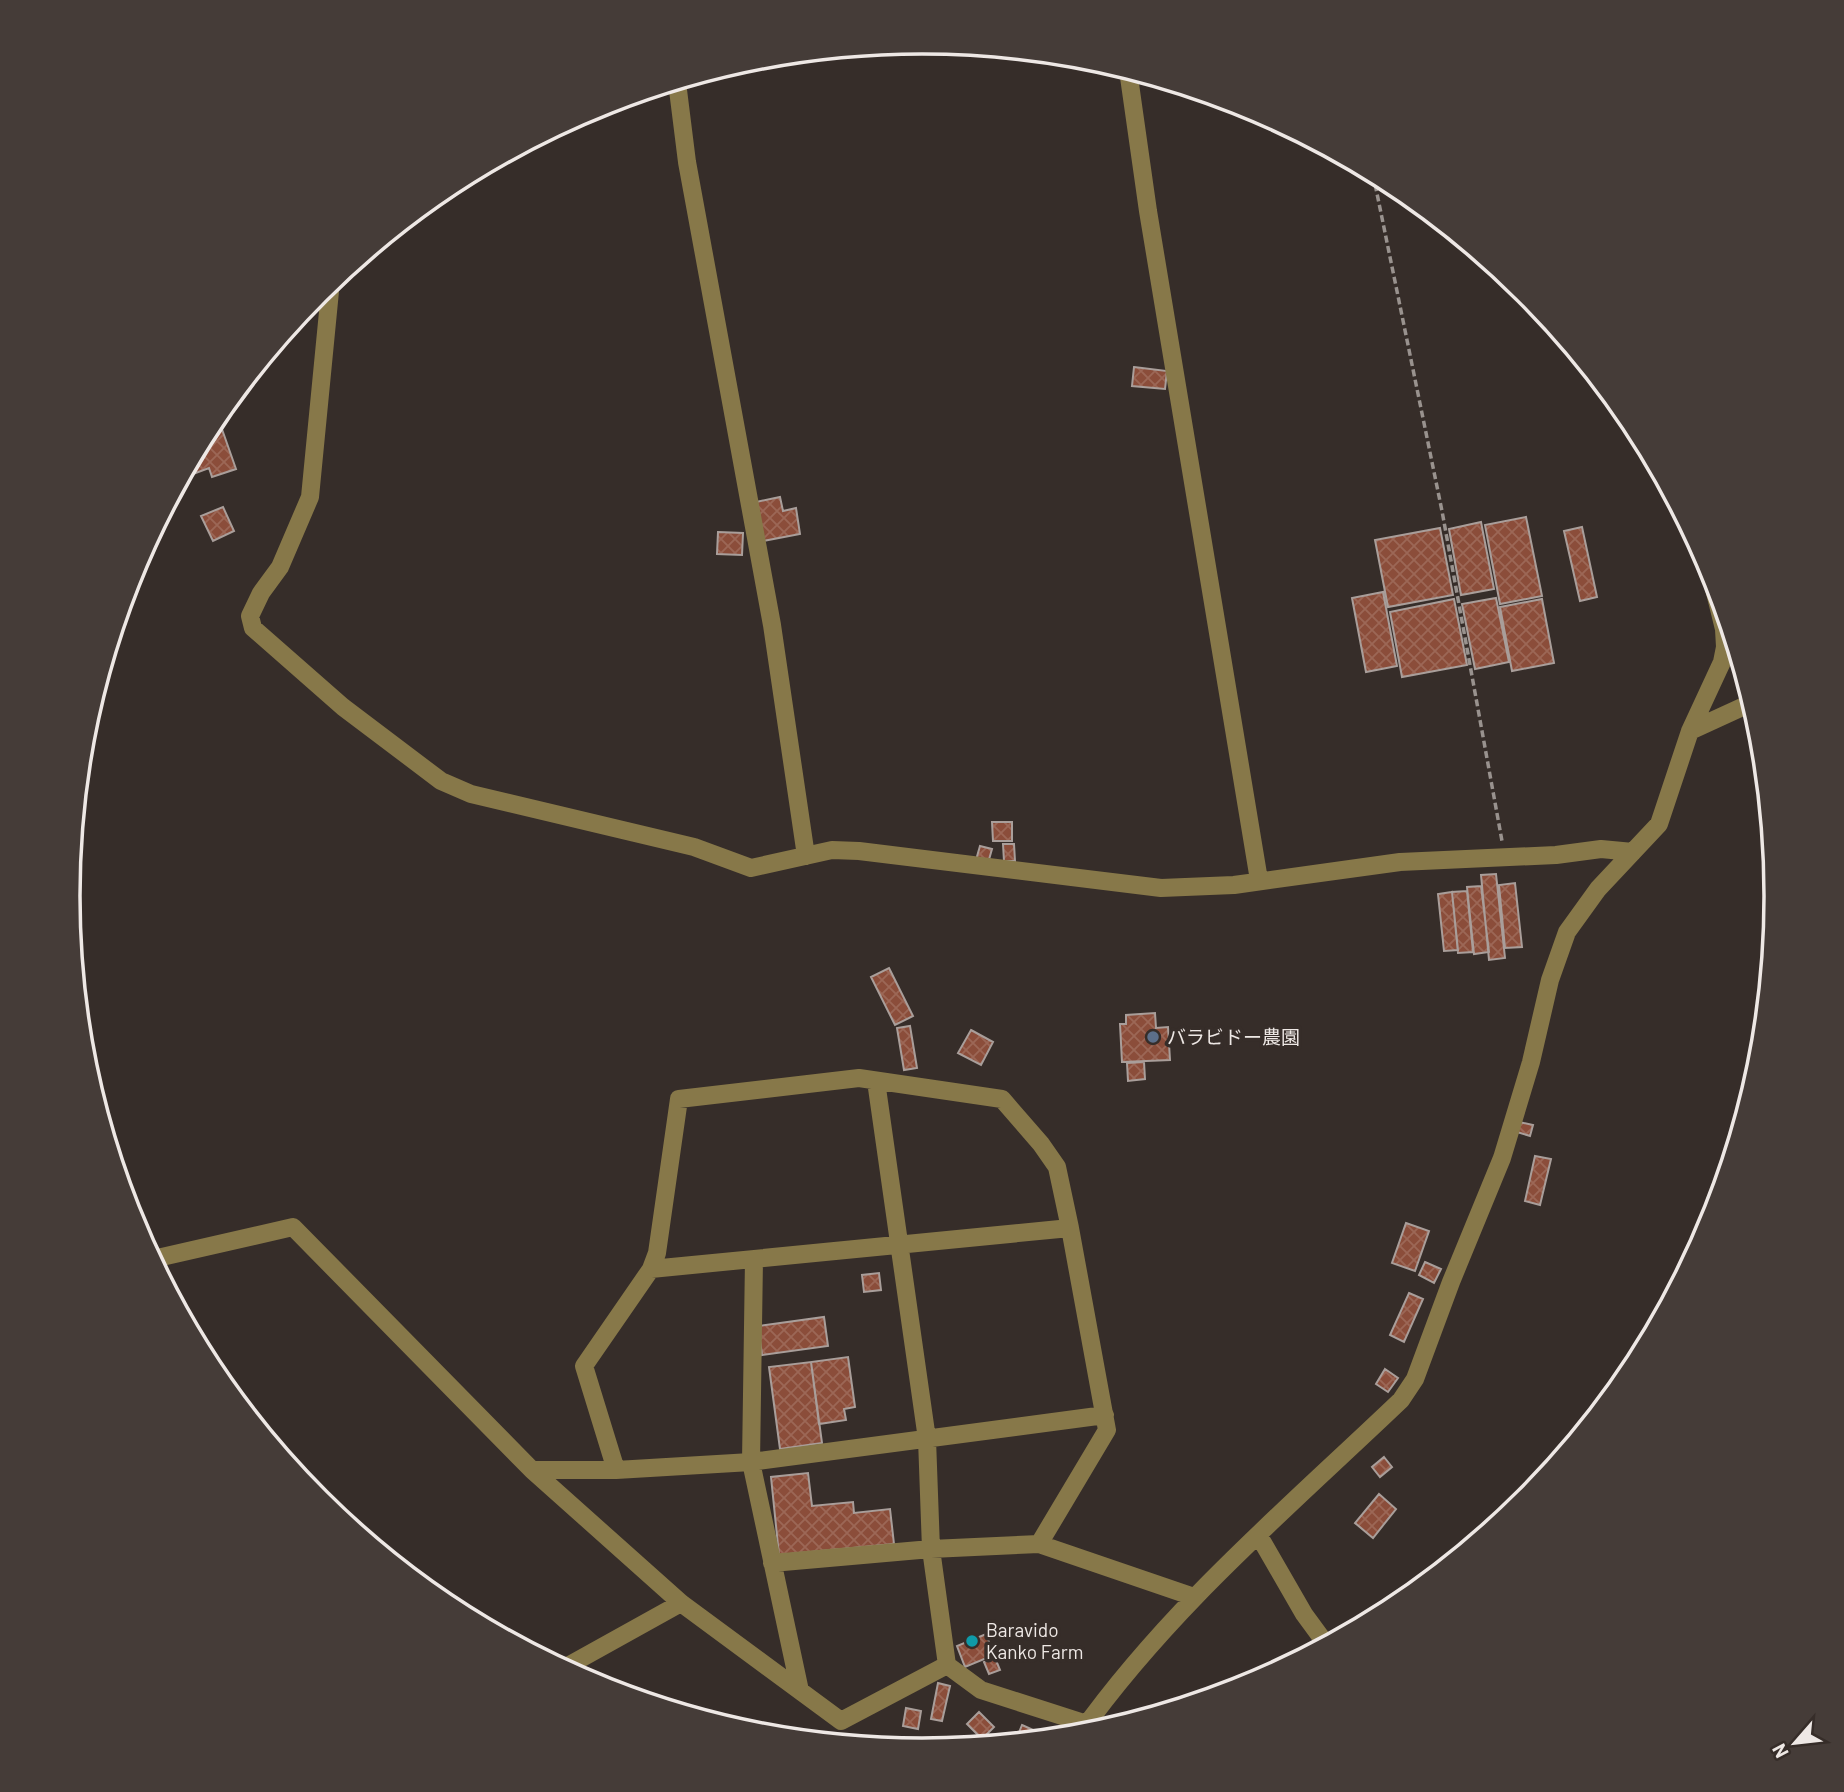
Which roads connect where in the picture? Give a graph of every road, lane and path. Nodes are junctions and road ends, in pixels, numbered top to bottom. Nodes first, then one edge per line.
1 (1129, 80) edge
2 (678, 91) edge
3 (1376, 187) edge
4 (329, 299) edge
5 (1725, 644) edge
6 (1742, 707) edge
7 (1690, 731) junction
8 (1633, 852) junction
9 (806, 856) junction
10 (1505, 857) junction
11 (1259, 880) junction
12 (876, 1081) junction
13 (1070, 1228) junction
14 (898, 1245) junction
15 (162, 1257) edge
16 (754, 1259) junction
17 (651, 1269) junction
18 (1105, 1415) junction
19 (927, 1439) junction
20 (751, 1462) junction
21 (532, 1470) junction
22 (616, 1470) junction
23 (1259, 1536) junction
24 (1039, 1544) junction
25 (931, 1549) junction
26 (772, 1563) junction
27 (1194, 1597) junction
28 (681, 1603) junction
29 (1321, 1637) edge
30 (574, 1662) edge
31 (947, 1665) junction
32 (800, 1691) junction
33 (1089, 1721) edge
34 (1071, 1724) edge

1 - 11 street
2 - 9 street
3 - 10 path
4 - 9 street
5 - 7 street
6 - 7 street
7 - 8 street
8 - 10 street
8 - 23 street
9 - 11 street
10 - 11 street
12 - 13 street
12 - 14 street
12 - 17 street
13 - 14 street
13 - 18 street
14 - 16 street
14 - 19 street
15 - 21 street
16 - 17 street
16 - 20 street
17 - 22 street
18 - 19 street
18 - 24 street
19 - 20 street
19 - 25 street
20 - 22 street
20 - 26 street
21 - 22 street
21 - 28 street
23 - 27 street
23 - 29 street
24 - 25 street
24 - 27 street
25 - 26 street
25 - 31 street
26 - 32 street
27 - 33 street
28 - 30 street
28 - 32 street
31 - 32 street
31 - 34 street

